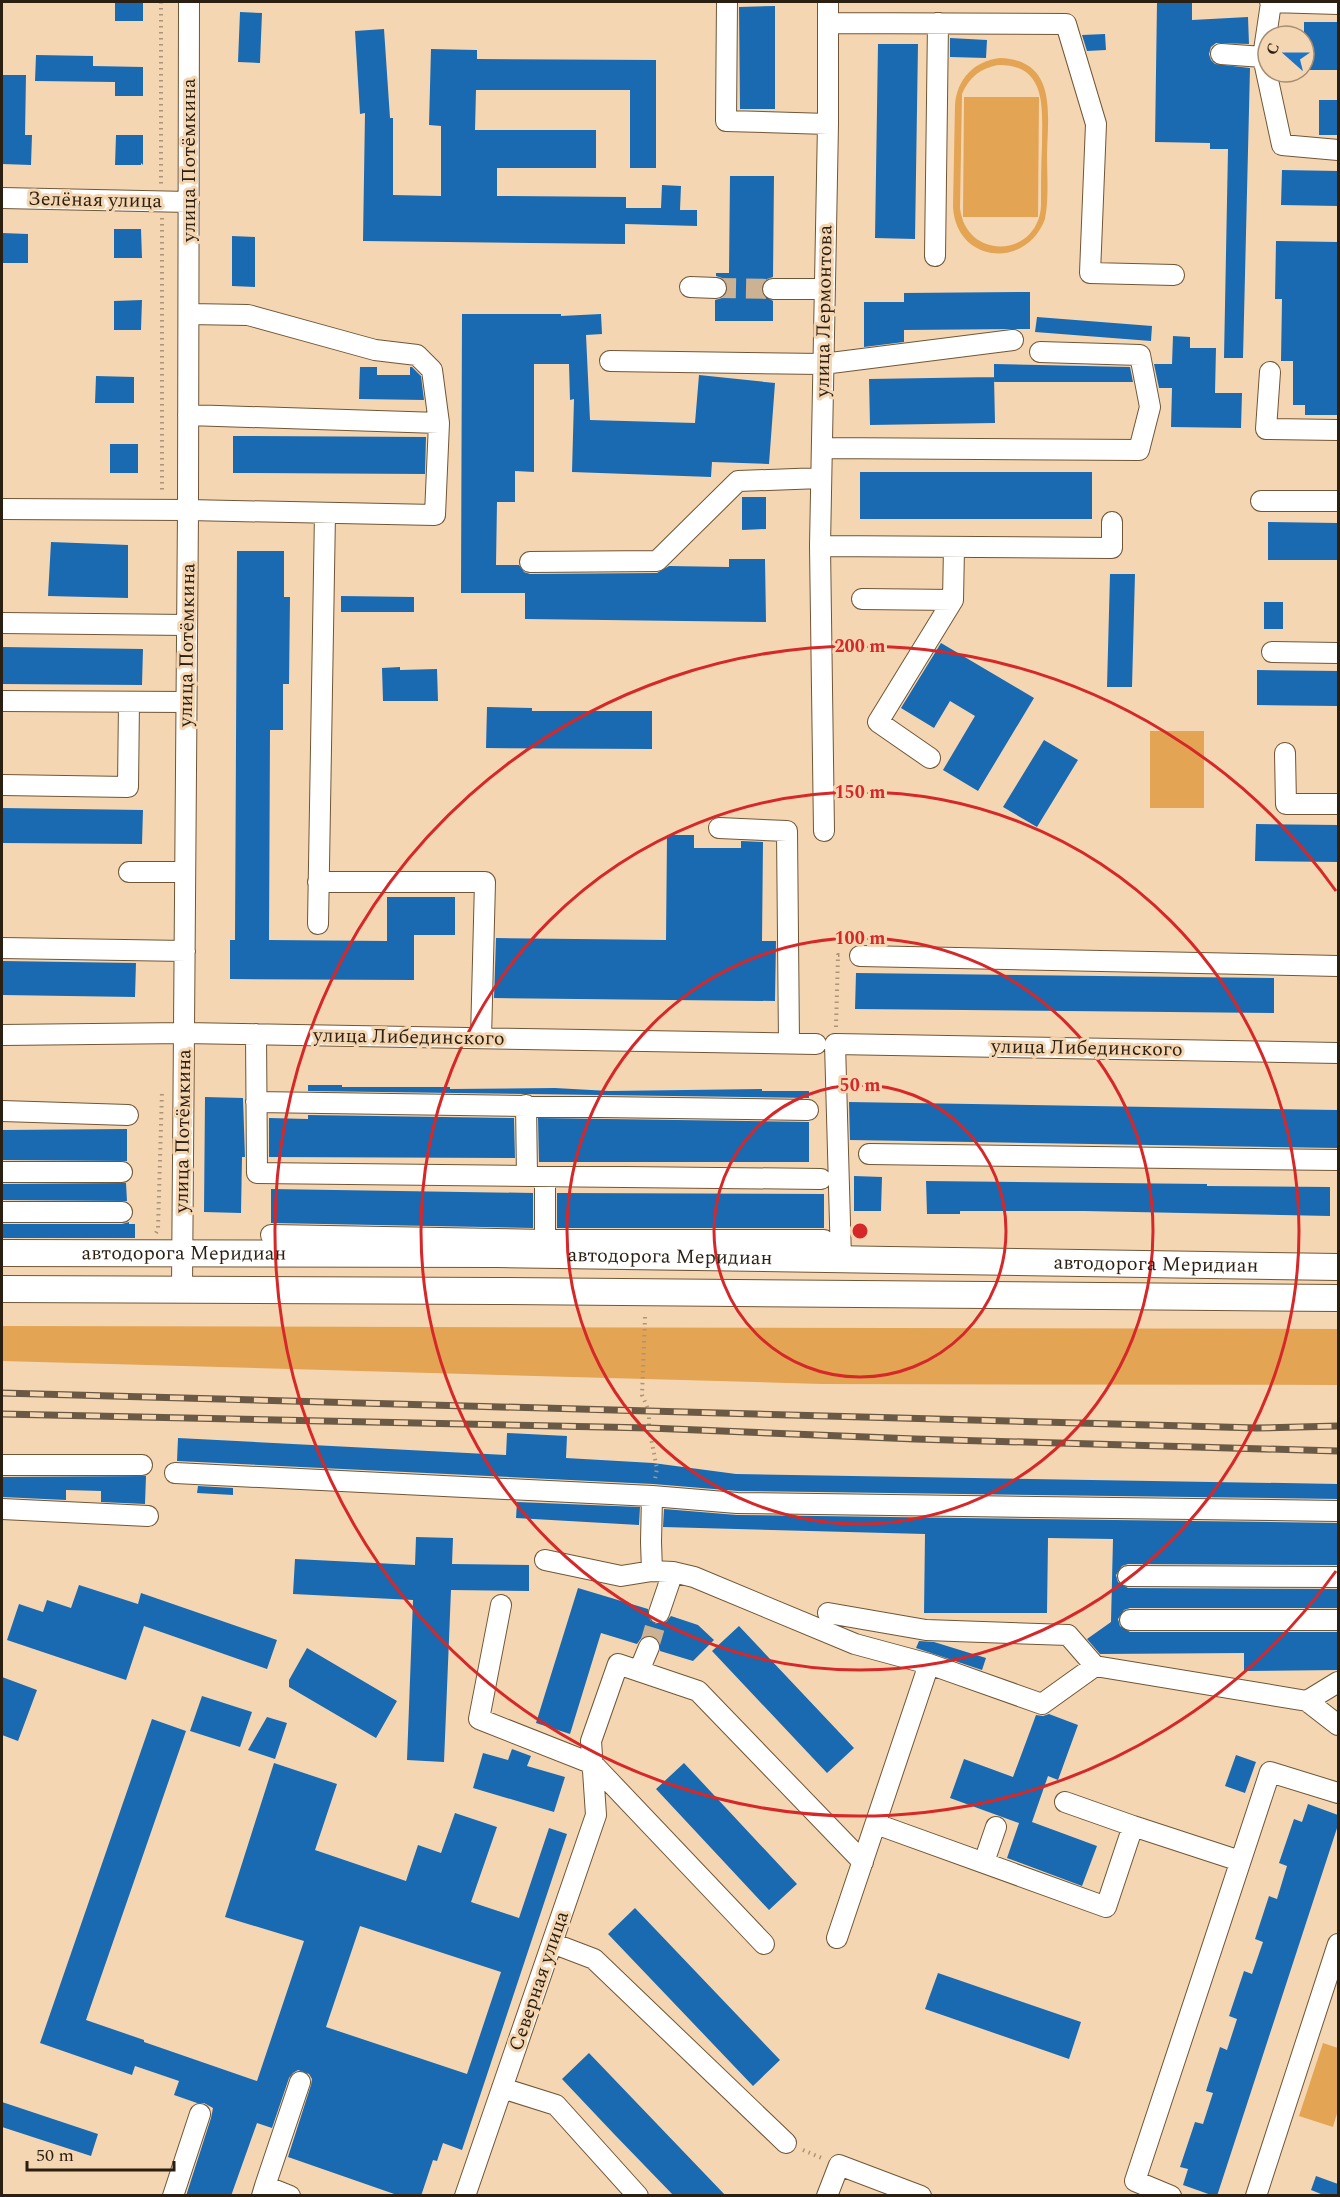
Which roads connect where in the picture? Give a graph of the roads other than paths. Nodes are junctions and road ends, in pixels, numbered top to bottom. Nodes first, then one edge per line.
1 (189, 2) edge
2 (727, 2) edge
3 (828, 2) edge
4 (1270, 2) edge
5 (1338, 4) edge
6 (828, 23) junction
7 (938, 23) junction
8 (1267, 24) edge
9 (1221, 54) dead end
10 (1256, 56) edge
11 (1269, 84) edge
12 (828, 124) junction
13 (1338, 150) edge
14 (2, 198) edge
15 (189, 202) junction
16 (935, 256) dead end
17 (1174, 274) dead end
18 (690, 287) dead end
19 (716, 288) tunnel mouth
20 (773, 289) tunnel mouth
21 (825, 289) junction
22 (189, 314) junction
23 (1013, 340) dead end
24 (1040, 352) dead end
25 (610, 361) dead end
26 (823, 364) junction
27 (1270, 372) dead end
28 (188, 416) junction
29 (440, 423) junction
30 (1338, 430) edge
31 (822, 448) junction
32 (821, 478) junction
33 (1261, 501) dead end
34 (1338, 501) edge
35 (2, 509) edge
36 (188, 510) junction
37 (325, 513) junction
38 (1112, 522) dead end
39 (820, 546) junction
40 (954, 548) junction
41 (530, 562) dead end
42 (862, 599) dead end
43 (953, 600) junction
44 (2, 623) edge
45 (187, 625) junction
46 (1272, 652) dead end
47 (1338, 653) edge
48 (2, 701) edge
49 (129, 702) junction
50 (186, 702) junction
51 (1285, 753) dead end
52 (930, 758) dead end
53 (2, 785) edge
54 (1338, 804) edge
55 (719, 828) dead end
56 (824, 831) dead end
57 (129, 872) dead end
58 (185, 872) junction
59 (318, 882) junction
60 (318, 924) dead end
61 (2, 948) edge
62 (185, 951) junction
63 (860, 956) road end
64 (1338, 966) edge
65 (184, 1033) junction
66 (2, 1035) edge
67 (256, 1035) junction
68 (481, 1038) junction
69 (789, 1043) junction
70 (826, 1044) junction
71 (1338, 1053) edge
72 (256, 1102) junction
73 (526, 1105) junction
74 (808, 1110) dead end
75 (2, 1111) edge
76 (128, 1114) dead end
77 (869, 1154) dead end
78 (1338, 1160) edge
79 (2, 1172) edge
80 (122, 1172) dead end
81 (536, 1177) junction
82 (821, 1179) dead end
83 (2, 1212) edge
84 (122, 1212) dead end
85 (271, 1235) dead end
86 (545, 1240) junction
87 (833, 1249) junction
88 (2, 1253) edge
89 (182, 1254) junction
90 (1338, 1267) edge
91 (2, 1289) edge
92 (182, 1290) junction
93 (1338, 1298) edge
94 (2, 1465) edge
95 (142, 1466) dead end
96 (175, 1473) dead end
97 (652, 1496) junction
98 (2, 1509) edge
99 (1338, 1511) edge
100 (148, 1516) dead end
101 (545, 1560) dead end
102 (652, 1571) junction
103 (673, 1572) junction
104 (1128, 1576) dead end
105 (1338, 1577) edge
106 (501, 1605) dead end
107 (659, 1613) tunnel mouth
108 (828, 1613) dead end
109 (1130, 1620) dead end
110 (1338, 1620) edge
111 (649, 1647) tunnel mouth
112 (929, 1664) junction
113 (1095, 1666) junction
114 (639, 1671) junction
115 (1338, 1682) edge
116 (1307, 1701) junction
117 (1338, 1725) edge
118 (593, 1764) junction
119 (1338, 1793) edge
120 (1065, 1802) dead end
121 (876, 1824) junction
122 (1133, 1826) junction
123 (996, 1827) dead end
124 (863, 1862) junction
125 (984, 1862) junction
126 (1240, 1862) junction
127 (837, 1938) dead end
128 (552, 1943) junction
129 (764, 1944) dead end
130 (1338, 1944) edge
131 (300, 2082) dead end
132 (502, 2088) junction
133 (200, 2115) dead end
134 (786, 2143) road end
135 (263, 2191) edge
136 (173, 2196) edge
137 (290, 2196) edge
138 (465, 2196) edge
139 (638, 2196) edge
140 (828, 2196) edge
141 (921, 2196) edge
142 (1171, 2196) edge
143 (1256, 2196) edge

1 - 15 street, улица Потёмкина
2 - 12 street
3 - 6 street, улица Лермонтова
4 - 5 street
4 - 8 street
6 - 7 street
6 - 12 street, улица Лермонтова
7 - 16 street
7 - 17 street
9 - 10 street
11 - 13 street
12 - 21 street, улица Лермонтова
14 - 15 street, Зелёная улица
15 - 22 street, улица Потёмкина
18 - 19 street
20 - 21 street
21 - 26 street, улица Лермонтова
22 - 28 street, улица Потёмкина
22 - 29 street
23 - 26 street
24 - 31 street
25 - 26 street
26 - 31 street, улица Лермонтова
27 - 30 street
28 - 29 street
28 - 36 street, улица Потёмкина
29 - 37 street
31 - 32 street, улица Лермонтова
32 - 39 street, улица Лермонтова
32 - 41 street
33 - 34 street
35 - 36 street
36 - 37 street
36 - 45 street, улица Потёмкина
37 - 59 street
38 - 40 street
39 - 40 street
39 - 56 street, улица Лермонтова
40 - 43 street
42 - 43 street
43 - 52 street
44 - 45 street
45 - 50 street, улица Потёмкина
46 - 47 street
48 - 49 street
49 - 50 street
49 - 53 street
50 - 58 street, улица Потёмкина
51 - 54 street
55 - 69 street
57 - 58 street
58 - 62 street, улица Потёмкина
59 - 60 street
59 - 68 street
61 - 62 street
62 - 65 street, улица Потёмкина
63 - 64 street
65 - 66 street, улица Либединского
65 - 67 street, улица Либединского
65 - 89 street, улица Потёмкина
67 - 68 street, улица Либединского
67 - 72 street
68 - 69 street, улица Либединского
69 - 70 street, улица Либединского
70 - 71 street, улица Либединского
70 - 87 street
72 - 73 street
72 - 81 street
73 - 74 street
73 - 81 street
75 - 76 street
77 - 78 street
79 - 80 street
81 - 82 street
81 - 86 street
83 - 84 street
85 - 86 street
86 - 87 street
87 - 89 main road, автодорога Меридиан
87 - 90 main road, автодорога Меридиан
88 - 89 main road, автодорога Меридиан
89 - 92 street, улица Потёмкина
91 - 92 main road, автодорога Меридиан
92 - 93 main road, автодорога Меридиан
94 - 95 street
96 - 97 street
97 - 99 street
97 - 102 street
98 - 100 street
101 - 102 street
102 - 103 street
103 - 107 street
103 - 112 street
104 - 105 street
106 - 118 street
108 - 113 street
109 - 110 street
111 - 114 street
112 - 113 street
112 - 121 street
113 - 116 street
114 - 118 street, Северная улица
114 - 124 street
115 - 116 street
116 - 117 street
118 - 128 street, Северная улица
118 - 129 street
119 - 126 street
120 - 122 street
121 - 124 street
121 - 125 street
122 - 125 street
122 - 126 street
123 - 125 street
124 - 127 street
126 - 142 street
128 - 132 street, Северная улица
128 - 134 street
130 - 143 street
131 - 135 street
132 - 138 street, Северная улица
132 - 139 street
133 - 136 street
135 - 137 street
140 - 141 street

